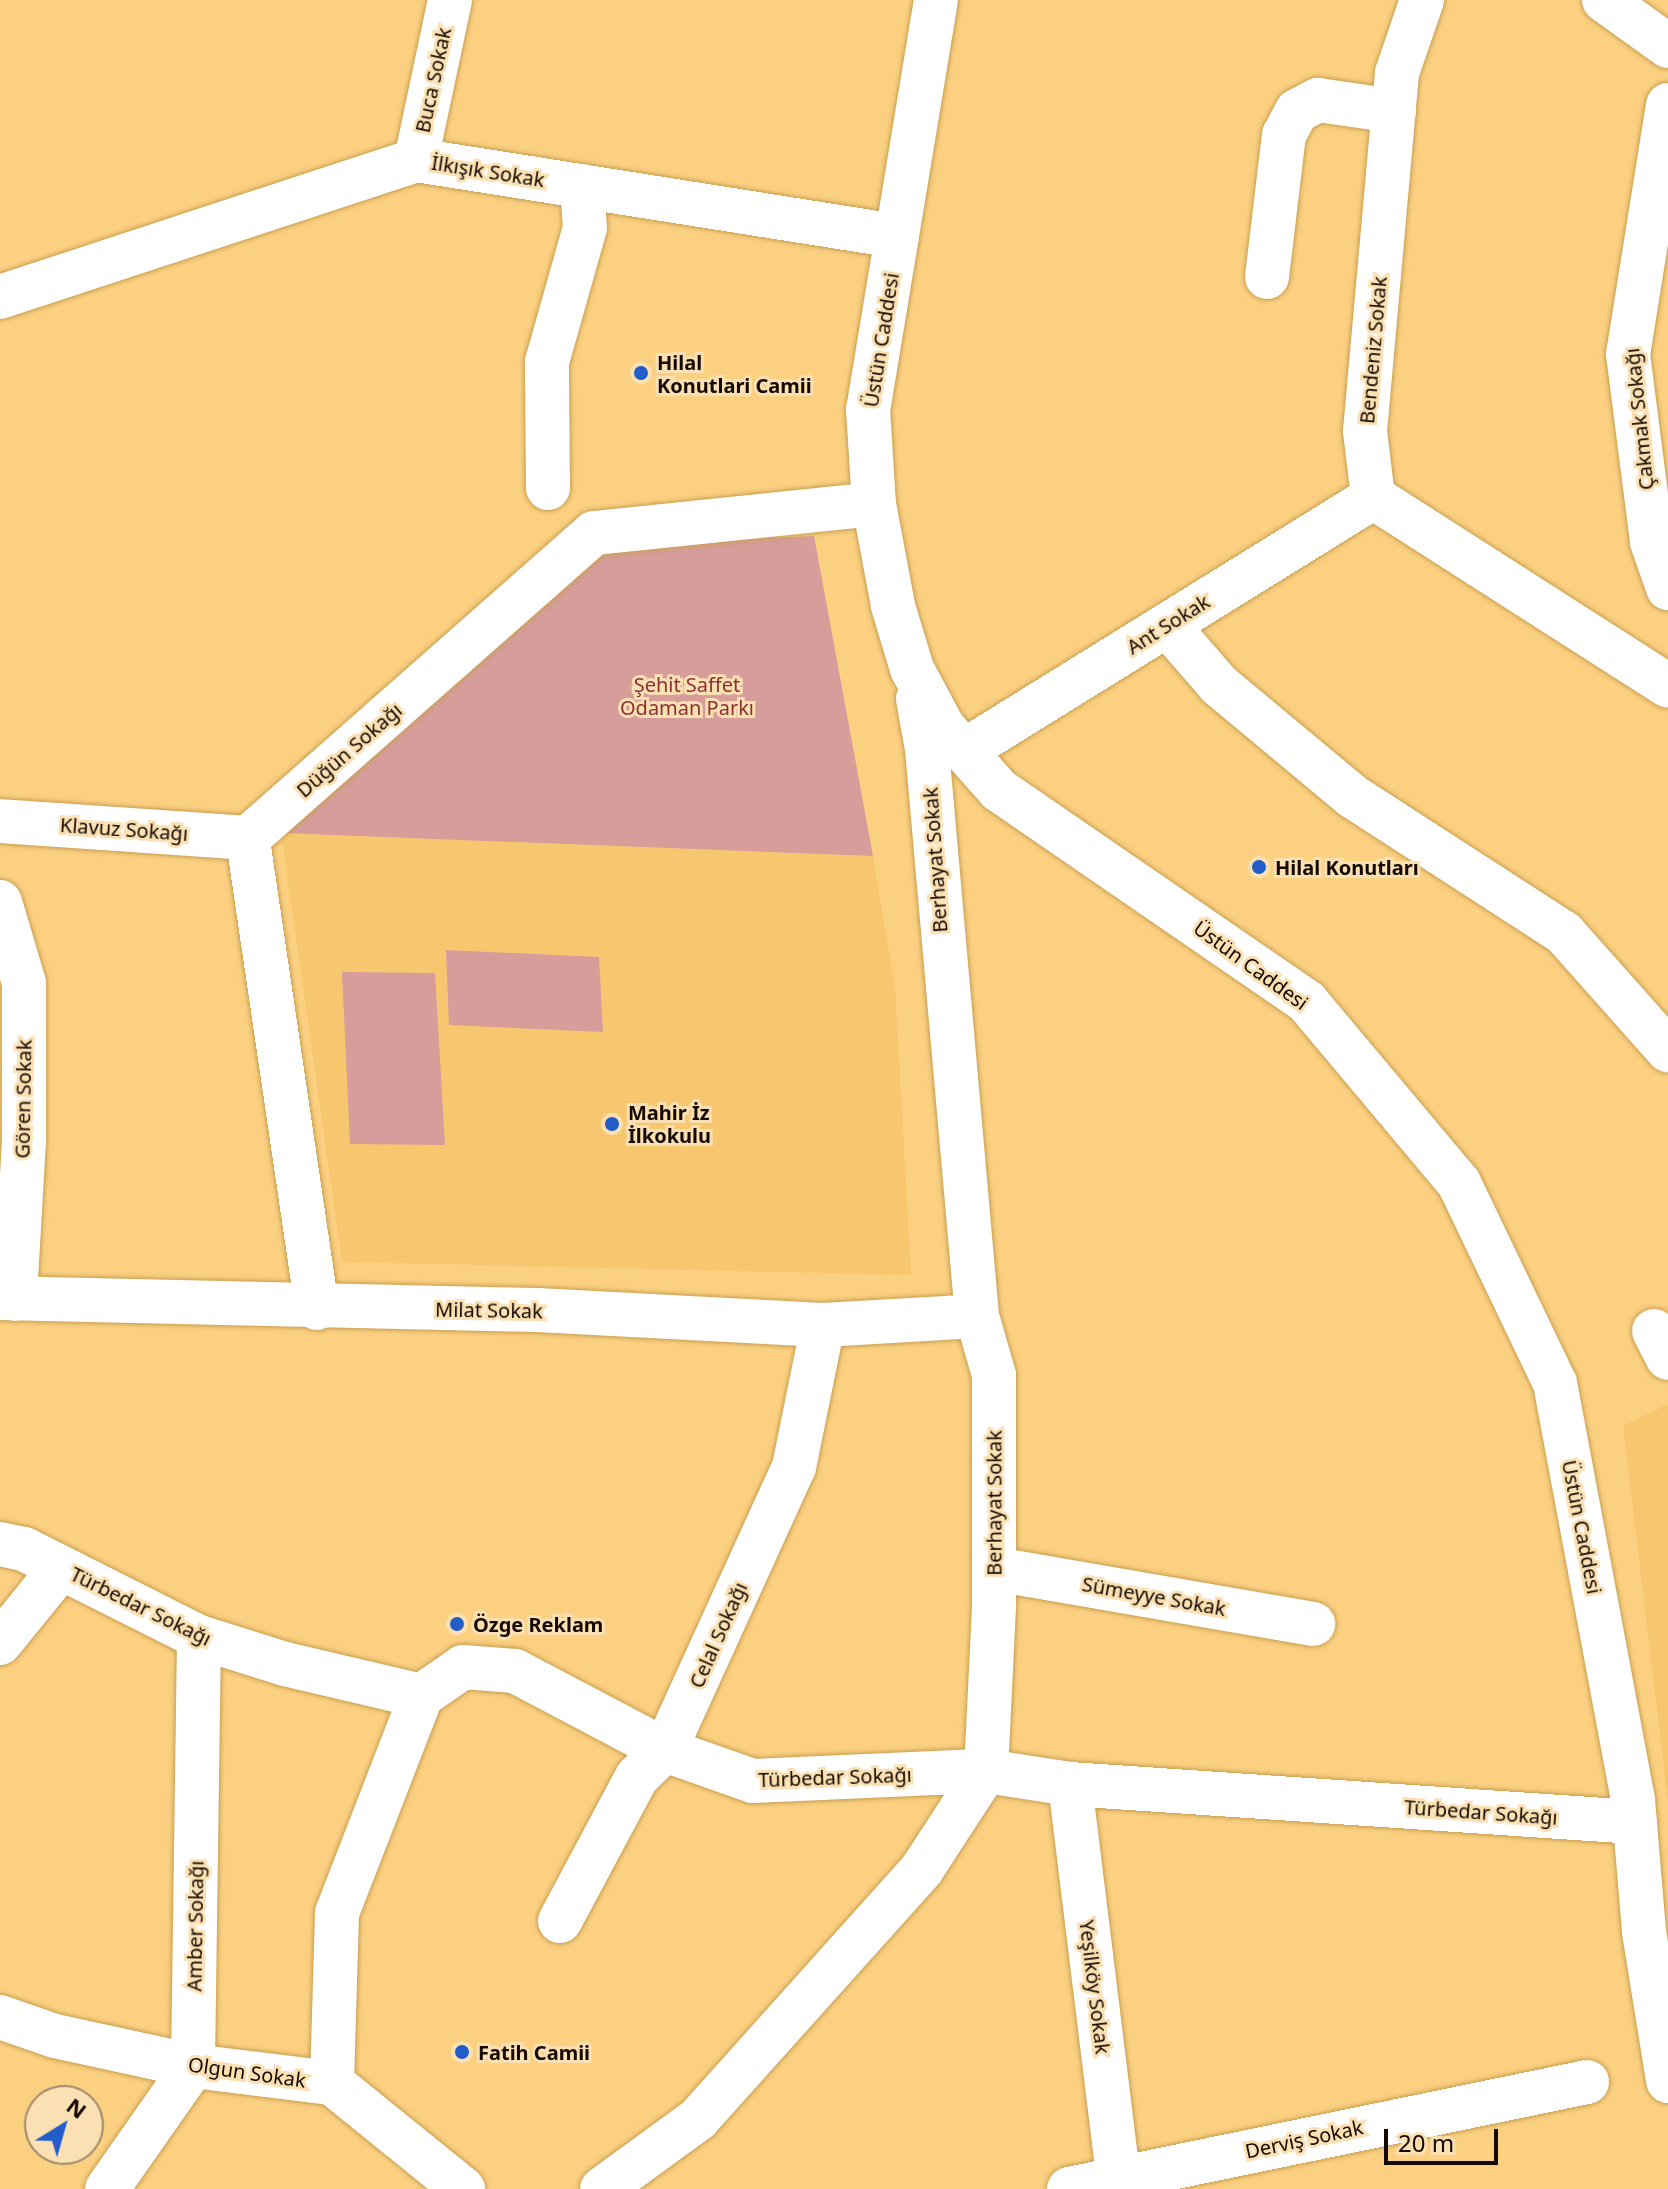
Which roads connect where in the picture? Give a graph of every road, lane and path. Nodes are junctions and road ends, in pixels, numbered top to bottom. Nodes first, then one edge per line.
1 (450, 0) edge
2 (936, 0) edge
3 (1422, 0) edge
4 (1604, 0) edge
5 (1668, 46) edge
6 (1668, 105) edge
7 (1394, 111) junction
8 (416, 160) junction
9 (596, 189) junction
10 (897, 236) junction
11 (1267, 277) dead end
12 (0, 297) edge
13 (548, 488) dead end
14 (1373, 497) junction
15 (874, 504) junction
16 (1668, 588) edge
17 (1167, 625) junction
18 (912, 669) junction
19 (1668, 686) edge
20 (964, 751) junction
21 (0, 821) edge
22 (248, 838) junction
23 (0, 902) edge
24 (1668, 1050) edge
25 (8, 1298) edge
26 (317, 1308) junction
27 (977, 1316) junction
28 (823, 1325) junction
29 (0, 1544) edge
30 (61, 1568) junction
31 (995, 1569) junction
32 (1313, 1624) dead end
33 (199, 1637) junction
34 (0, 1643) edge
35 (421, 1696) junction
36 (665, 1750) junction
37 (986, 1771) junction
38 (1070, 1784) junction
39 (1635, 1822) junction
40 (560, 1921) dead end
41 (1656, 1932) edge
42 (0, 2017) edge
43 (193, 2066) junction
44 (1668, 2081) edge
45 (1587, 2082) dead end
46 (332, 2083) junction
47 (1120, 2185) edge
48 (107, 2189) edge
49 (463, 2189) edge
50 (602, 2189) edge
51 (1069, 2189) edge

1 - 8 street, Buca Sokak
2 - 10 street, Üstün Caddesi
3 - 7 street, Bendeniz Sokak
4 - 5 street
6 - 16 street, Çakmak Sokağı
7 - 11 street
7 - 14 street, Bendeniz Sokak
8 - 9 street, İlkışık Sokak
8 - 12 street, İlkışık Sokak
9 - 10 street, İlkışık Sokak
9 - 13 street
10 - 15 street, Üstün Caddesi
14 - 17 street, Ant Sokak
14 - 19 street
15 - 18 street, Üstün Caddesi
15 - 22 street, Düğün Sokağı
17 - 20 street, Ant Sokak
17 - 24 street
18 - 20 street, Üstün Caddesi
18 - 27 street, Berhayat Sokak
20 - 39 street, Üstün Caddesi
21 - 22 street, Klavuz Sokağı
22 - 26 street
23 - 25 street, Gören Sokak
25 - 26 street, Milat Sokak
26 - 28 street, Milat Sokak
27 - 28 street, Milat Sokak
27 - 31 street, Berhayat Sokak
28 - 36 street, Celal Sokağı
29 - 30 street, Türbedar Sokağı
30 - 33 street, Türbedar Sokağı
30 - 34 street
31 - 32 street, Sümeyye Sokak
31 - 37 street, Berhayat Sokak
33 - 35 street, Türbedar Sokağı
33 - 43 street, Amber Sokağı
35 - 36 street, Türbedar Sokağı
35 - 46 street
36 - 37 street, Türbedar Sokağı
36 - 40 street, Celal Sokağı
37 - 38 street, Türbedar Sokağı
37 - 50 street
38 - 39 street, Türbedar Sokağı
38 - 47 street, Yeşilköy Sokak
39 - 41 street, Üstün Caddesi
41 - 44 street, Üstün Caddesi
42 - 43 street, Olgun Sokak
43 - 46 street, Olgun Sokak
43 - 48 street
45 - 47 street, Derviş Sokak
46 - 49 street, Olgun Sokak
47 - 51 street, Derviş Sokak

